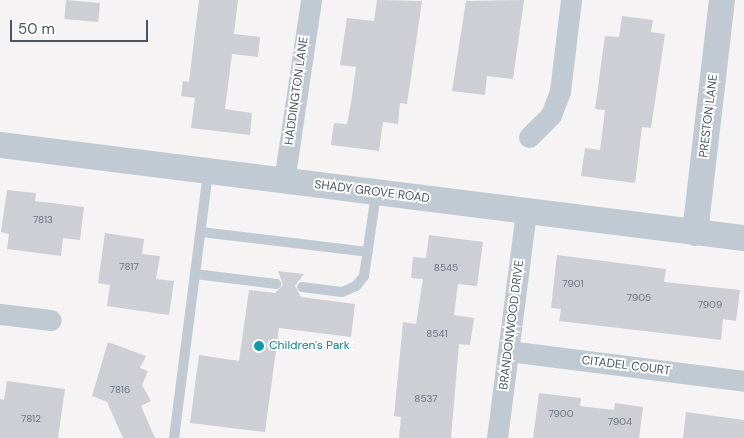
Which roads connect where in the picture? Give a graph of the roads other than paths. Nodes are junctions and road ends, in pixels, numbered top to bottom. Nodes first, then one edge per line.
1 (311, 0) edge
2 (571, 0) edge
3 (722, 0) edge
4 (529, 137) dead end
5 (0, 145) edge
6 (209, 172) junction
7 (284, 181) junction
8 (376, 192) junction
9 (526, 212) junction
10 (201, 232) junction
11 (695, 233) junction
12 (744, 238) edge
13 (368, 252) junction
14 (195, 274) junction
15 (276, 284) dead end
16 (302, 287) dead end
17 (0, 314) edge
18 (51, 320) dead end
19 (508, 351) junction
20 (744, 381) edge
21 (174, 438) edge
22 (497, 438) edge

1 - 7 street, HADDINGTON LANE
2 - 4 street
3 - 11 street, PRESTON LANE
5 - 6 street, SHADY GROVE ROAD
6 - 7 street, SHADY GROVE ROAD
6 - 10 lane
7 - 8 street, SHADY GROVE ROAD
8 - 9 street, SHADY GROVE ROAD
8 - 13 lane
9 - 11 street, SHADY GROVE ROAD
9 - 19 street, BRANDONWOOD DRIVE
10 - 13 lane
10 - 14 lane
11 - 12 street, SHADY GROVE ROAD
13 - 16 lane
14 - 15 lane
14 - 21 lane
17 - 18 street
19 - 20 street, CITADEL COURT
19 - 22 street, BRANDONWOOD DRIVE

